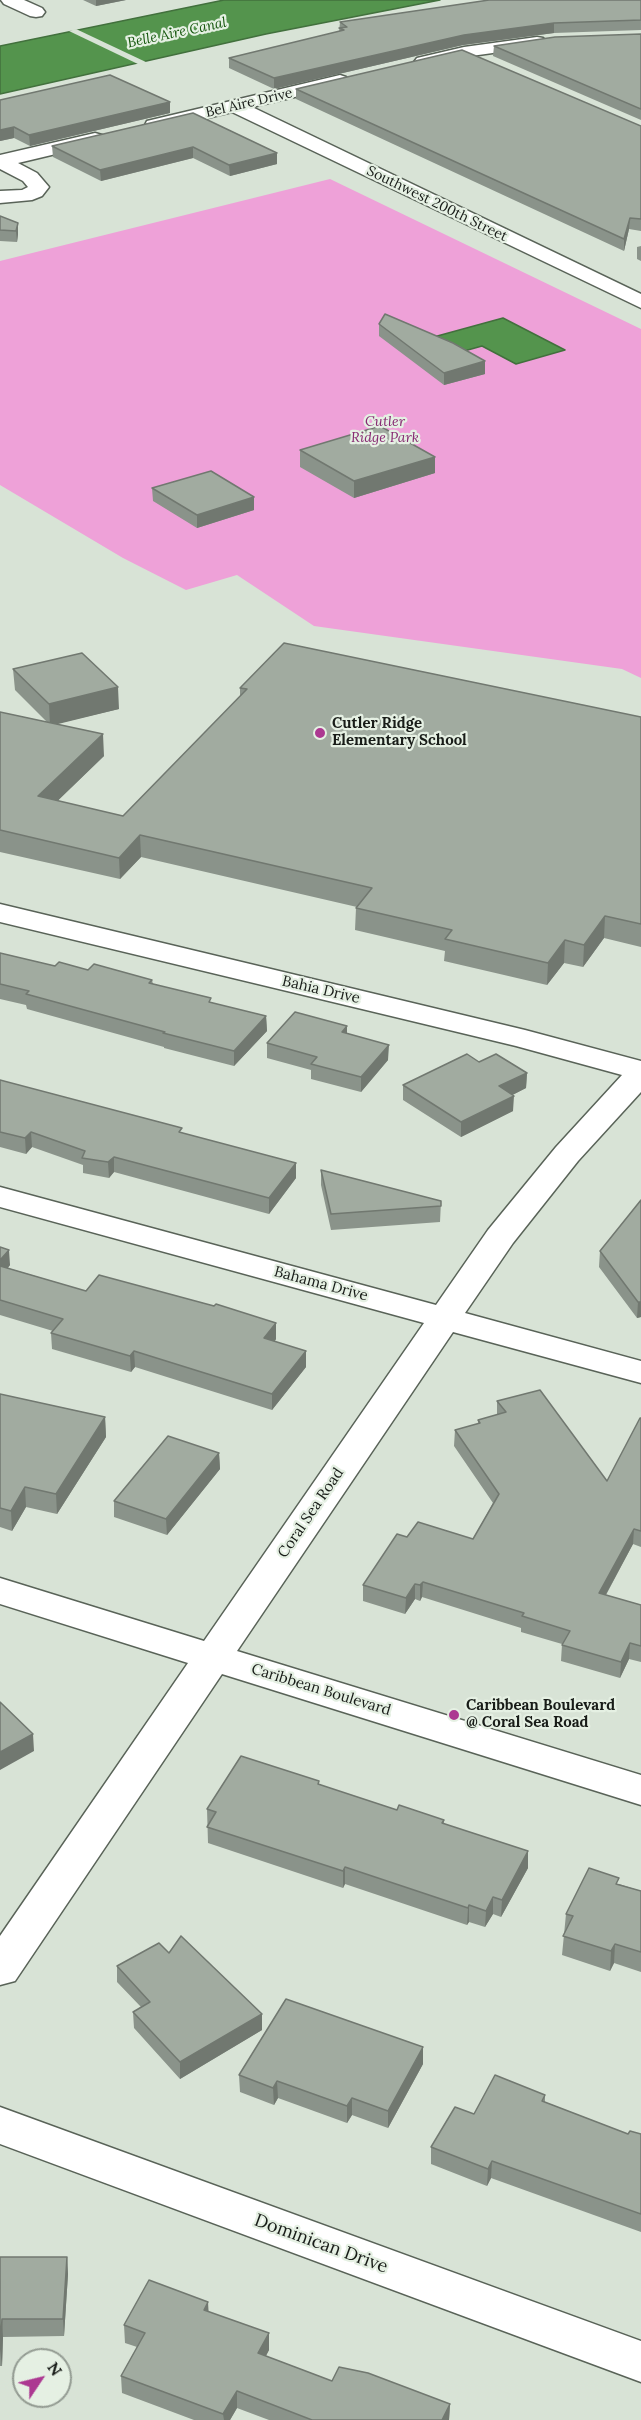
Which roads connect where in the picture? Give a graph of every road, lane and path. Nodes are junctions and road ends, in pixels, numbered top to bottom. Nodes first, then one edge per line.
1 (10, 0) edge
2 (36, 12) dead end
3 (554, 40) edge
4 (464, 52) junction
5 (406, 66) edge
6 (501, 68) edge
7 (361, 76) edge
8 (234, 106) junction
9 (136, 129) edge
10 (114, 134) edge
11 (0, 161) edge
12 (0, 197) edge
13 (641, 302) edge
14 (0, 913) edge
15 (641, 1072) edge
16 (0, 1197) edge
17 (444, 1317) junction
18 (641, 1372) edge
19 (0, 1591) edge
20 (212, 1657) junction
21 (641, 1790) edge
22 (0, 1969) edge
23 (0, 2125) edge
24 (641, 2362) edge

1 - 2 street
3 - 4 street
4 - 5 street
4 - 6 street
7 - 8 street, Bel Aire Drive
8 - 9 street, Bel Aire Drive
8 - 13 street, Southwest 200th Street
10 - 11 street
11 - 12 street
14 - 15 street, Bahia Drive
15 - 17 street, Coral Sea Road
16 - 17 street, Bahama Drive
17 - 18 street, Bahama Drive
17 - 20 street, Coral Sea Road
19 - 20 street, Caribbean Boulevard
20 - 21 street, Caribbean Boulevard
20 - 22 street, Coral Sea Road
23 - 24 street, Dominican Drive

